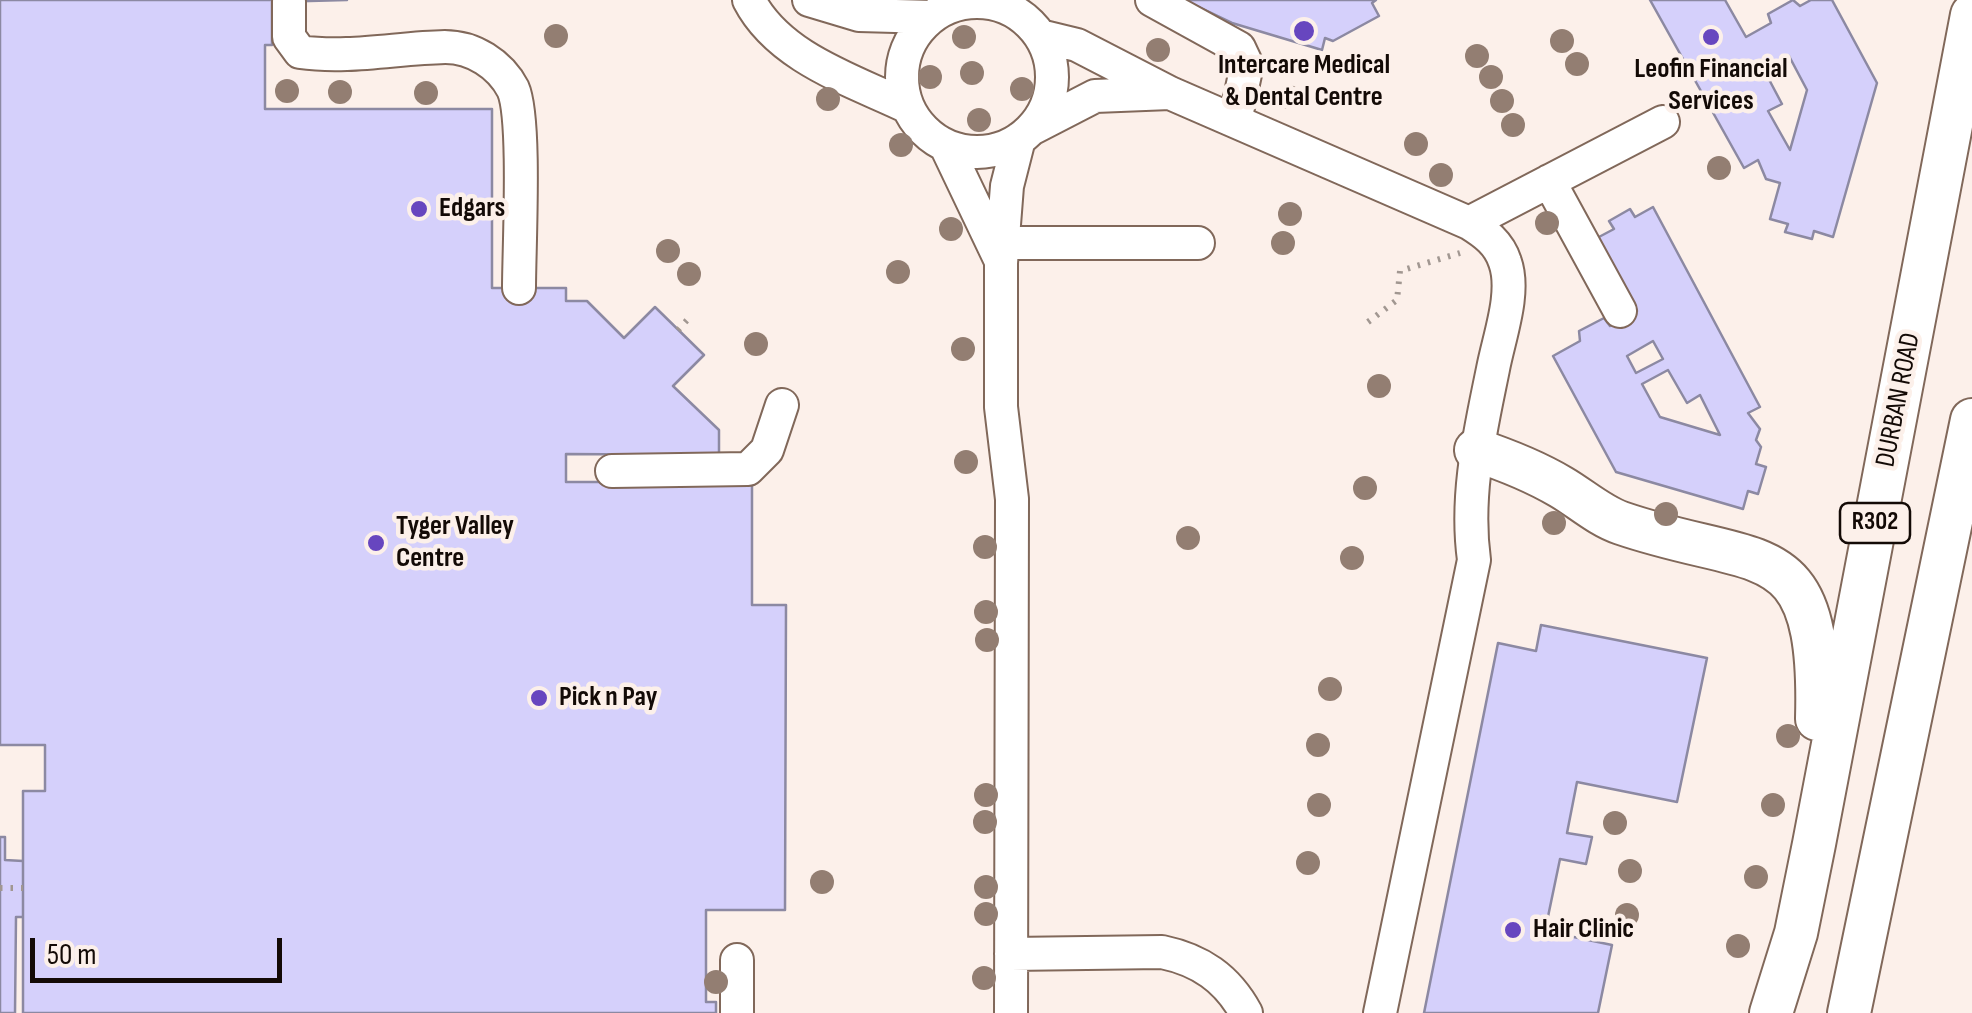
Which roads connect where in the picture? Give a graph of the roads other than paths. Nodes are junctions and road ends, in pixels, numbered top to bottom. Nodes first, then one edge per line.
1 (749, 0) edge
2 (809, 0) edge
3 (1152, 0) edge
4 (289, 2) edge
5 (923, 8) edge
6 (1972, 15) edge
7 (1032, 20) edge
8 (1170, 93) junction
9 (908, 108) junction
10 (1236, 121) junction
11 (1663, 122) dead end
12 (1025, 135) junction
13 (946, 146) junction
14 (1549, 181) junction
15 (1470, 223) junction
16 (1198, 243) dead end
17 (1002, 253) junction
18 (519, 288) dead end
19 (1620, 310) dead end
20 (782, 406) dead end
21 (1972, 420) edge
22 (1476, 450) junction
23 (612, 470) dead end
24 (1814, 844) junction
25 (1011, 954) junction
26 (737, 960) dead end
27 (737, 1013) edge
28 (1010, 1013) edge
29 (1246, 1013) edge
30 (1380, 1013) edge
31 (1771, 1013) edge
32 (1850, 1013) edge

1 - 9 street
2 - 5 street
3 - 10 street
4 - 18 street
5 - 7 street
5 - 9 street
6 - 24 main road, DURBAN ROAD / R302
7 - 8 street
7 - 12 street
8 - 10 street
8 - 12 street
9 - 13 street
10 - 15 street
11 - 14 street
12 - 13 street
12 - 17 street
13 - 17 street
14 - 15 street
14 - 19 street
15 - 22 street
16 - 17 street
17 - 25 street
20 - 23 street
21 - 32 main road, R302
22 - 24 main road
22 - 30 street
24 - 31 main road, R302
25 - 28 street
25 - 29 street
26 - 27 street

